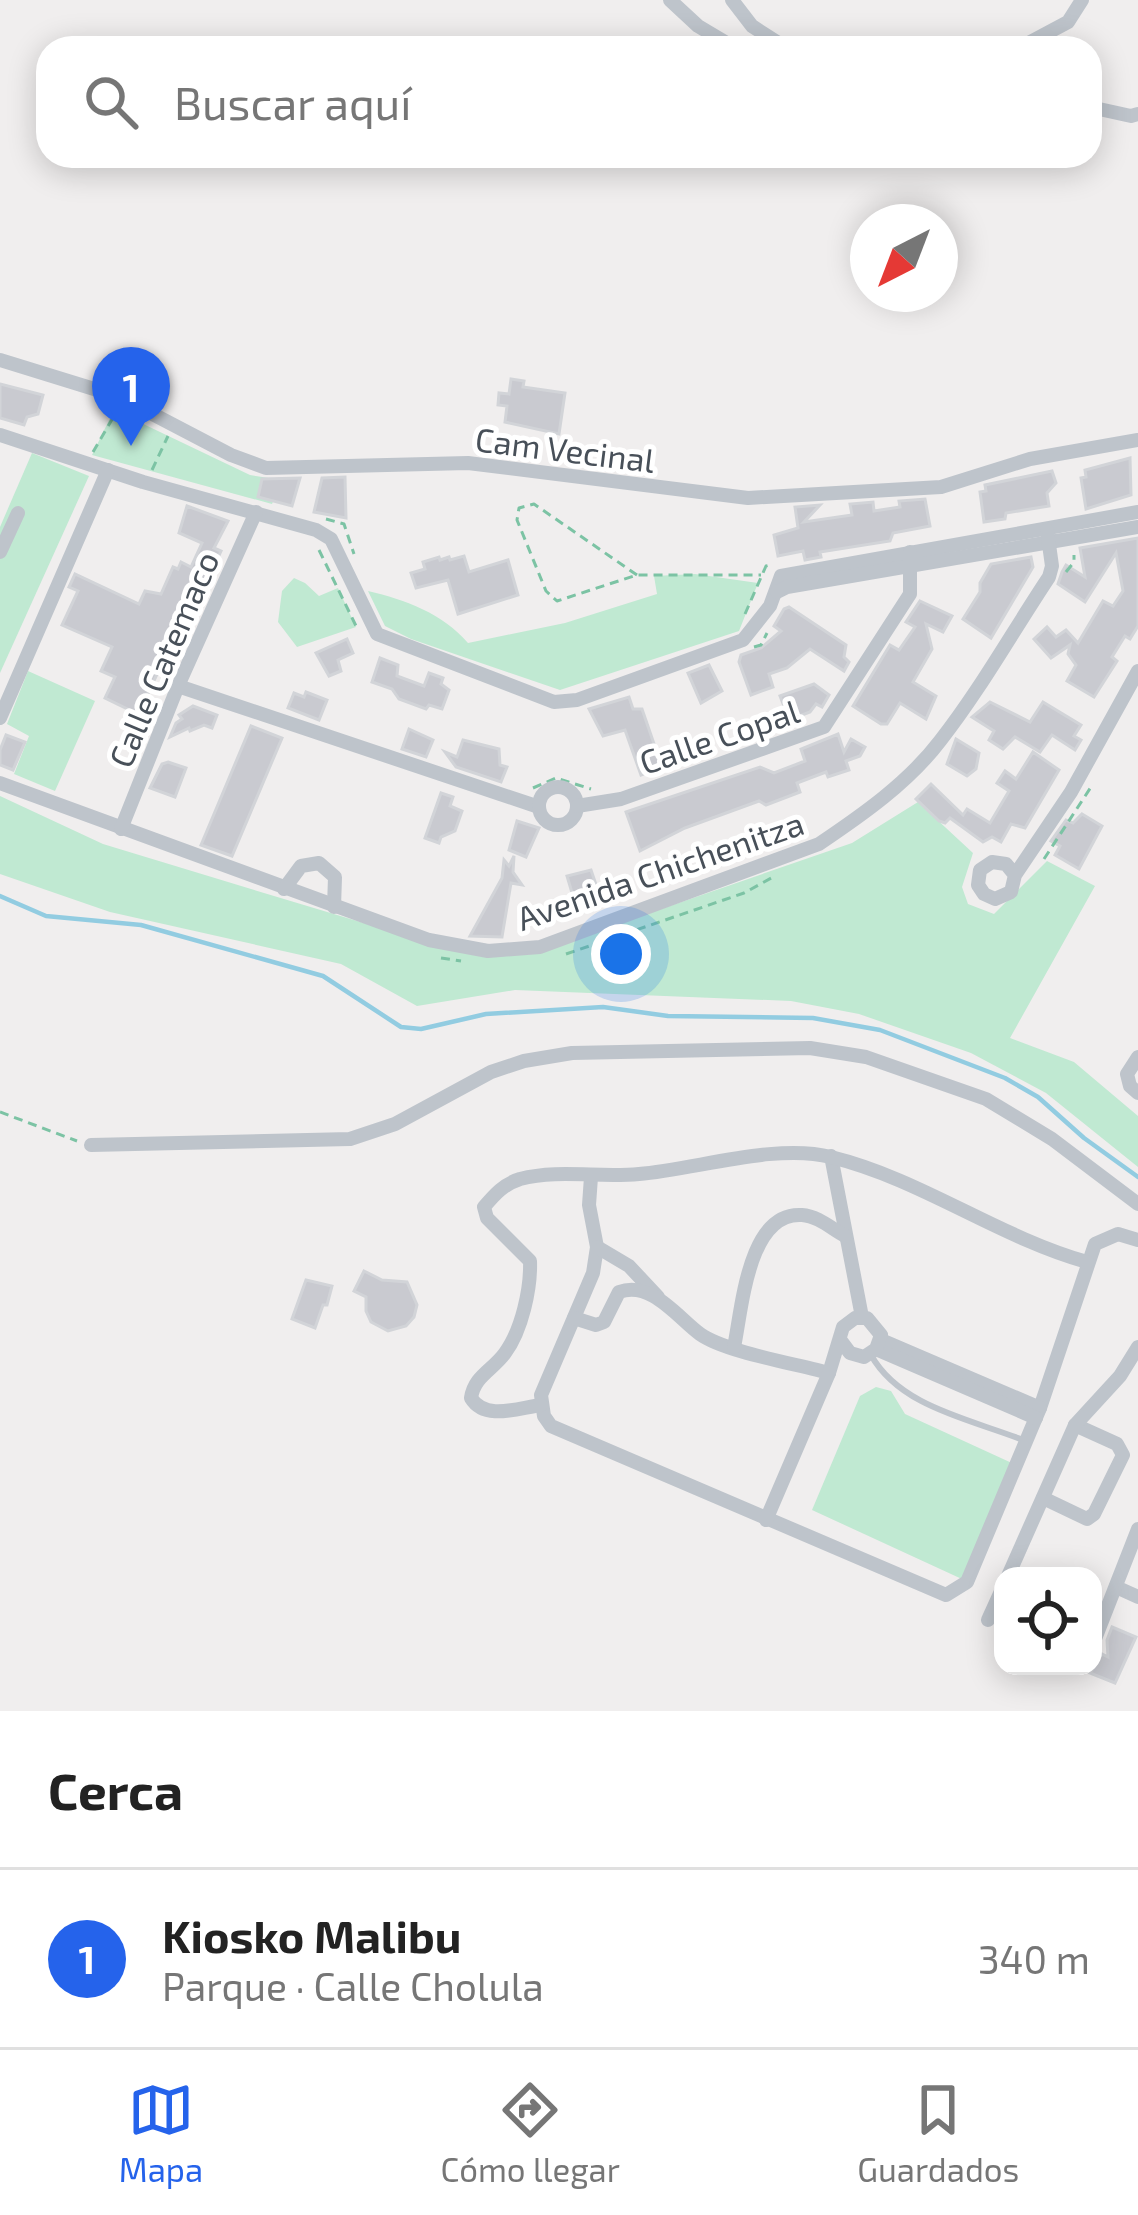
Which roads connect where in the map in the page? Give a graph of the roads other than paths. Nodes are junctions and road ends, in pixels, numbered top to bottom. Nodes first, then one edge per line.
1 (670, 0) edge
2 (732, 0) edge
3 (1082, 0) edge
4 (715, 36) edge
5 (767, 36) edge
6 (1042, 36) edge
7 (1102, 110) edge
8 (1138, 113) edge
9 (0, 359) edge
10 (0, 435) edge
11 (1138, 440) edge
12 (107, 465) junction
13 (256, 512) junction
14 (1138, 512) edge
15 (18, 513) dead end
16 (1138, 527) edge
17 (1048, 537) junction
18 (0, 553) edge
19 (911, 559) junction
20 (776, 592) junction
21 (1138, 670) edge
22 (174, 679) junction
23 (0, 718) edge
24 (0, 783) edge
25 (577, 806) junction
26 (539, 807) junction
27 (121, 829) junction
28 (1015, 875) dead end
29 (284, 889) junction
30 (334, 907) junction
31 (1138, 1057) edge
32 (1138, 1093) edge
33 (91, 1145) road end
34 (831, 1156) junction
35 (591, 1178) junction
36 (1138, 1204) edge
37 (845, 1236) junction
38 (1138, 1240) edge
39 (597, 1247) junction
40 (1087, 1262) junction
41 (658, 1297) junction
42 (862, 1317) junction
43 (574, 1318) junction
44 (842, 1342) junction
45 (734, 1347) junction
46 (876, 1348) junction
47 (1138, 1348) edge
48 (830, 1373) junction
49 (541, 1405) junction
50 (1038, 1413) junction
51 (1076, 1425) junction
52 (1026, 1441) junction
53 (1042, 1498) junction
54 (766, 1520) junction
55 (1138, 1528) edge
56 (1012, 1567) edge
57 (1118, 1581) junction
58 (1138, 1582) edge
59 (1138, 1597) edge
60 (994, 1607) edge
61 (988, 1620) dead end
62 (1102, 1621) edge

1 - 4 street
2 - 5 street
3 - 6 street
7 - 8 street
9 - 11 street, Cam Vecinal
10 - 12 street
12 - 13 street
12 - 23 street
13 - 20 street
13 - 22 street, Calle Catemaco
14 - 17 street
15 - 18 street
16 - 17 street
17 - 19 street
17 - 30 street, Avenida Chichenitza
19 - 20 street
19 - 20 street
19 - 25 street, Calle Copal
21 - 28 street
22 - 26 street
22 - 27 street, Calle Catemaco
24 - 27 street, Avenida Chichenitza
25 - 26 street
25 - 26 street
27 - 29 street, Avenida Chichenitza
29 - 30 street, Avenida Chichenitza
29 - 30 street
31 - 32 street
33 - 36 street
34 - 35 street
34 - 37 street
34 - 40 street
35 - 39 street
35 - 49 street
37 - 42 street
37 - 45 street
38 - 40 street
39 - 41 street
39 - 43 street
40 - 50 street
41 - 43 street
41 - 45 street
42 - 44 street
42 - 46 street
43 - 49 street
44 - 46 street
44 - 48 street
45 - 48 street
46 - 50 street
46 - 52 lane
47 - 51 street
48 - 54 street
49 - 54 street
50 - 52 street
51 - 53 street
51 - 53 street
52 - 54 street
53 - 56 street
55 - 57 street
57 - 58 street
57 - 59 street
57 - 62 street
60 - 61 street

